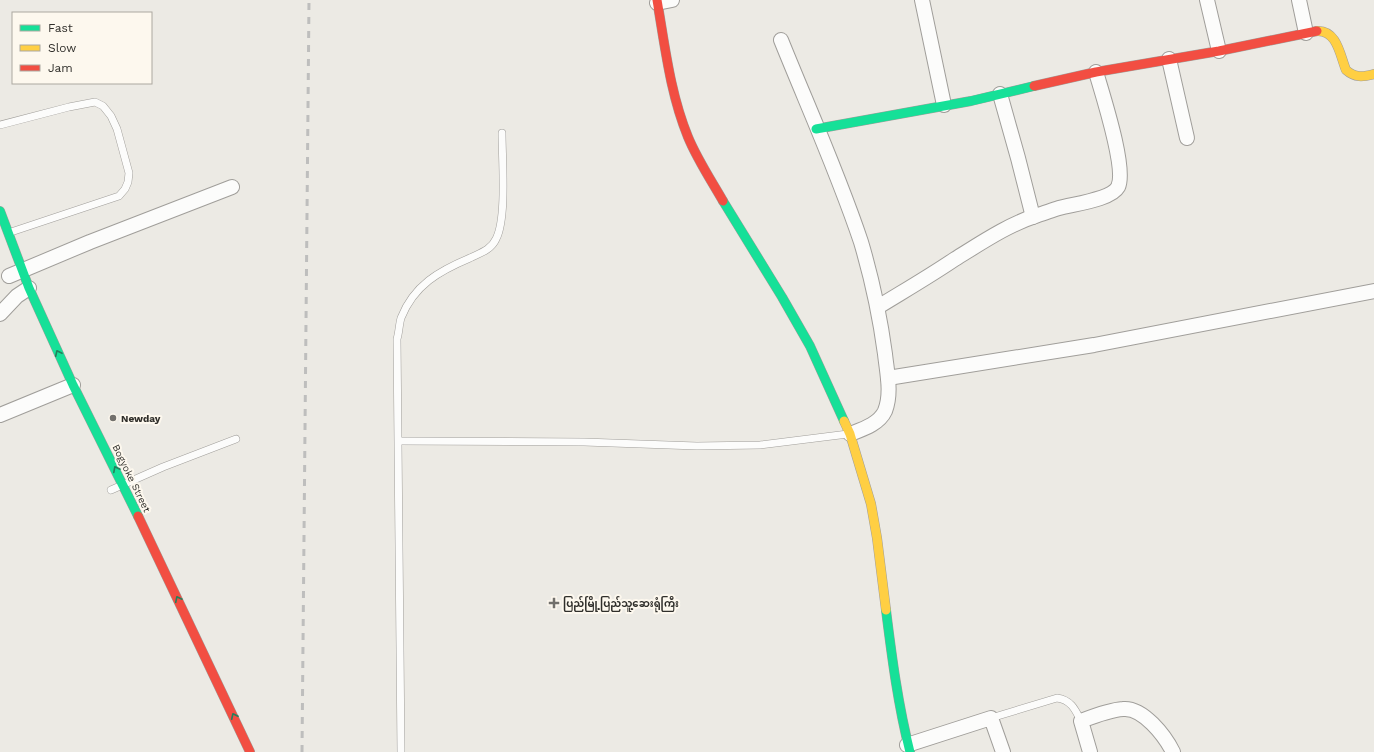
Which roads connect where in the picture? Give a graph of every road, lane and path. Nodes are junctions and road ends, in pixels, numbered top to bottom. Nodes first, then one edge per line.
1 (672, 0) edge
2 (922, 0) edge
3 (1206, 0) edge
4 (1299, 0) edge
5 (657, 1) edge
6 (1306, 33) junction
7 (781, 40) dead end
8 (1219, 51) junction
9 (1169, 59) junction
10 (1096, 72) junction
11 (1374, 74) edge
12 (1000, 94) junction
13 (944, 105) junction
14 (0, 125) edge
15 (816, 129) junction
16 (502, 133) dead end
17 (1186, 138) dead end
18 (232, 187) dead end
19 (0, 211) edge
20 (1033, 217) junction
21 (4, 235) edge
22 (16, 284) junction
23 (1374, 291) edge
24 (878, 308) junction
25 (0, 314) edge
26 (888, 378) junction
27 (64, 389) junction
28 (0, 415) edge
29 (850, 434) junction
30 (236, 439) dead end
31 (399, 441) junction
32 (123, 484) junction
33 (111, 490) dead end
34 (192, 631) junction
35 (183, 638) dead end
36 (991, 718) junction
37 (1081, 721) junction
38 (232, 735) dead end
39 (908, 748) edge
40 (242, 752) edge
41 (250, 752) edge
42 (401, 752) edge
43 (1003, 752) edge
44 (1090, 752) edge
45 (1172, 752) edge

1 - 5 street
2 - 13 street
3 - 8 street
4 - 6 street
5 - 29 street
6 - 8 street
6 - 11 street
7 - 15 street
8 - 9 street
9 - 10 street
9 - 17 street
10 - 12 street
10 - 20 street
12 - 13 street
12 - 20 street
13 - 15 street
14 - 21 lane
15 - 24 street
16 - 31 lane
18 - 22 street
19 - 21 street, Bogyoke Street
20 - 24 street
21 - 22 street, Bogyoke Street
22 - 25 street
27 -> 22 street, Bogyoke Street
23 - 26 street
24 - 26 street
26 - 29 street
27 - 28 street
32 -> 27 street, Bogyoke Street
29 - 31 lane
29 - 39 street
30 - 32 lane
31 - 42 lane
32 - 33 lane
34 -> 32 street, Bogyoke Street
34 - 35 street
41 -> 34 street, Bogyoke Street
36 - 37 lane
36 - 39 street
36 - 43 street
37 - 44 street
37 - 45 street
38 - 40 street

